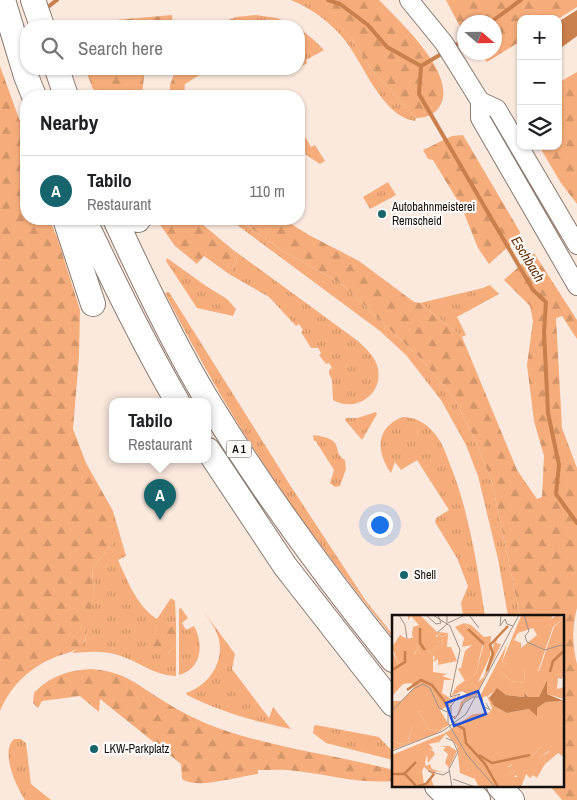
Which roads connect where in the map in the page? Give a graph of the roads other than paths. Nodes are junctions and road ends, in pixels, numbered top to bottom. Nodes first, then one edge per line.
1 (3, 0) edge
2 (33, 0) edge
3 (414, 3) edge
4 (40, 20) edge
5 (20, 56) edge
6 (26, 75) edge
7 (59, 75) edge
8 (32, 90) edge
9 (64, 90) edge
10 (480, 101) junction
11 (67, 225) edge
12 (87, 225) edge
13 (132, 225) edge
14 (577, 245) edge
15 (577, 286) edge
16 (93, 304) dead end
17 (175, 398) edge
18 (206, 398) edge
19 (211, 406) edge
20 (211, 455) edge
21 (392, 659) edge
22 (392, 703) edge
23 (439, 788) edge
24 (467, 788) edge
25 (501, 788) edge
26 (519, 788) edge
27 (451, 800) edge
28 (478, 800) edge
29 (512, 800) edge
30 (526, 800) edge

1 - 5 highway
2 - 4 highway
3 - 10 main road
6 - 8 highway
7 - 9 highway
10 - 14 main road
10 - 15 main road
11 - 16 highway
12 - 17 highway
13 - 18 highway, A 1
19 - 21 highway, A 1
20 - 22 highway, A 1
23 - 27 highway
24 - 28 highway
25 - 29 highway
26 - 30 highway

